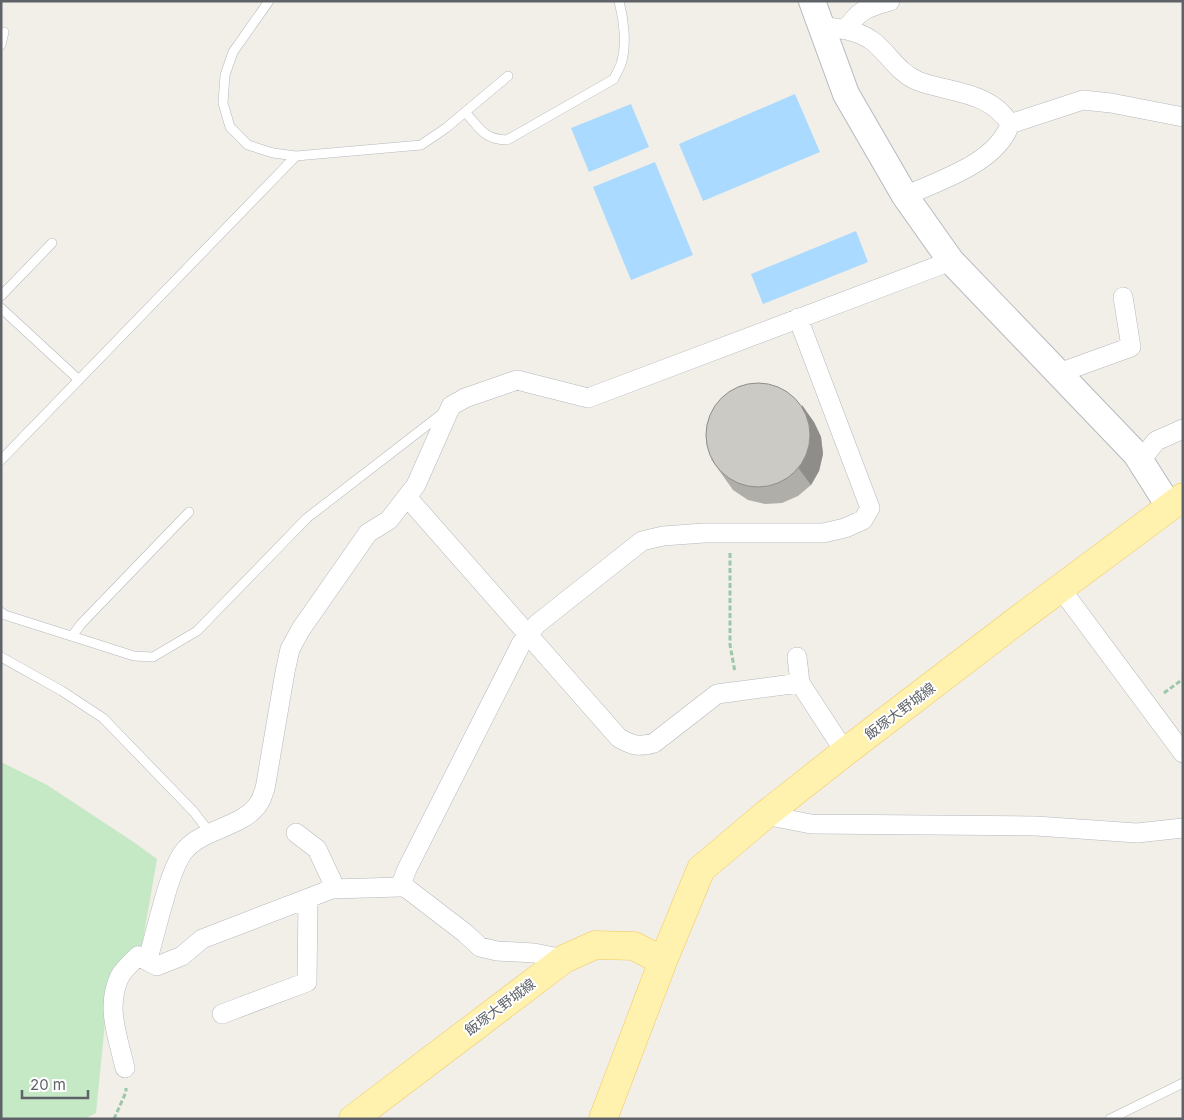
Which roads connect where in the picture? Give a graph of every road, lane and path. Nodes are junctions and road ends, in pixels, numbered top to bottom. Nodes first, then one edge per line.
1 (269, 1) edge
2 (619, 1) edge
3 (812, 1) edge
4 (890, 1) edge
5 (821, 26) junction
6 (846, 30) junction
7 (4, 32) dead end
8 (1, 45) edge
9 (508, 76) dead end
10 (464, 112) junction
11 (1183, 117) edge
12 (1010, 124) junction
13 (296, 156) junction
14 (905, 196) junction
15 (52, 243) dead end
16 (952, 261) junction
17 (1, 296) edge
18 (1123, 297) dead end
19 (1, 308) edge
20 (798, 318) junction
21 (1059, 373) junction
22 (79, 380) junction
23 (451, 406) junction
24 (1183, 429) edge
25 (1, 460) edge
26 (1140, 460) junction
27 (407, 497) junction
28 (1176, 502) edge
29 (189, 512) dead end
30 (729, 533) junction
31 (1061, 588) junction
32 (1, 612) edge
33 (528, 634) junction
34 (72, 636) junction
35 (1, 657) edge
36 (797, 657) dead end
37 (800, 683) junction
38 (739, 690) junction
39 (845, 752) junction
40 (1183, 753) edge
41 (765, 815) junction
42 (1183, 828) edge
43 (210, 833) junction
44 (296, 833) dead end
45 (400, 887) junction
46 (332, 889) junction
47 (308, 899) junction
48 (564, 959) junction
49 (147, 961) junction
50 (663, 961) junction
51 (222, 1014) dead end
52 (125, 1068) joint
53 (1183, 1083) edge
54 (114, 1119) edge
55 (353, 1119) edge
56 (604, 1119) edge
57 (1110, 1119) edge

1 - 13 lane
2 - 10 lane
3 - 5 street
4 - 6 street
5 - 6 street
5 - 14 street
6 - 12 street
7 - 8 lane
9 - 10 lane
10 - 13 lane
11 - 12 street
12 - 14 street
13 - 22 lane
14 - 16 street
15 - 17 lane
16 - 20 street
16 - 21 street
18 - 21 street
19 - 22 lane
20 - 23 street
20 - 30 street
21 - 26 street
22 - 25 lane
23 - 27 street
23 - 34 lane
24 - 26 street
26 - 28 street
27 - 33 street
27 - 43 street
28 - 31 main road, 飯塚大野城線
29 - 34 lane
30 - 33 street
30 - 38 path
31 - 39 main road, 飯塚大野城線
31 - 40 street
32 - 34 lane
33 - 38 street
33 - 45 street
35 - 43 lane
36 - 37 street
37 - 38 street
37 - 39 street
39 - 41 main road, 飯塚大野城線
41 - 42 street
41 - 50 main road, 飯塚大野城線
43 - 49 street
44 - 46 street
45 - 46 street
45 - 48 street
46 - 47 street
47 - 49 street
47 - 51 street
48 - 50 main road, 飯塚大野城線
48 - 55 main road, 飯塚大野城線
49 - 52 street
50 - 56 main road, 飯塚大野城線
52 - 54 path
53 - 57 lane

